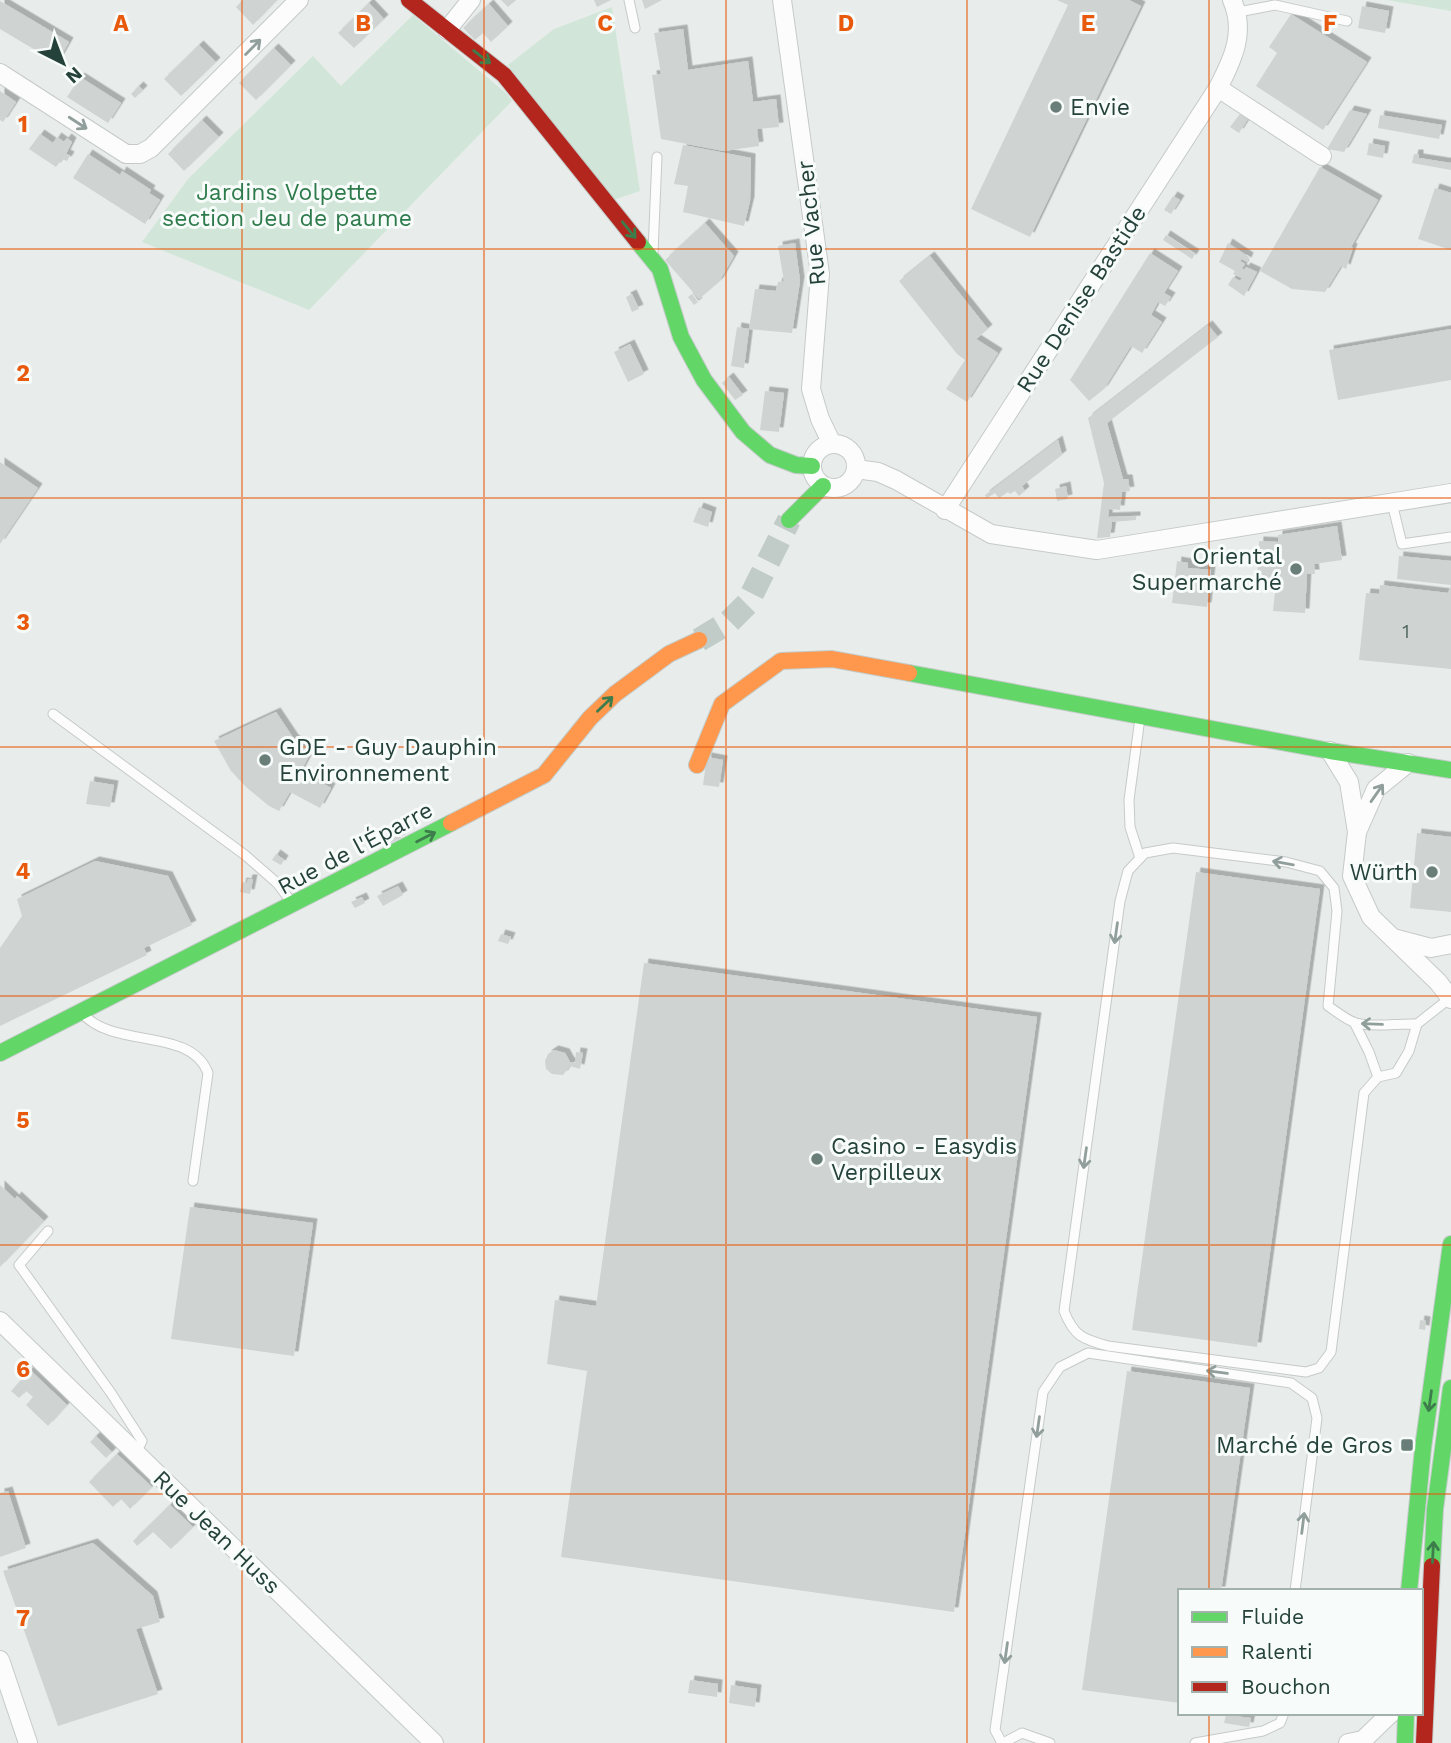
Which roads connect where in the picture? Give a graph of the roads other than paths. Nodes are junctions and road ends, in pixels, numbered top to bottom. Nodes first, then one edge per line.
1 (299, 0) edge
2 (409, 0) edge
3 (471, 0) edge
4 (629, 0) edge
5 (782, 0) edge
6 (1235, 6) edge
7 (1348, 21) dead end
8 (635, 29) dead end
9 (447, 30) junction
10 (0, 72) edge
11 (1218, 88) junction
12 (1322, 156) dead end
13 (657, 157) dead end
14 (653, 260) junction
15 (832, 444) junction
16 (811, 466) junction
17 (856, 469) junction
18 (824, 486) junction
19 (1451, 493) edge
20 (1392, 503) junction
21 (945, 510) junction
22 (789, 520) tunnel mouth
23 (1451, 537) edge
24 (699, 640) tunnel mouth
25 (52, 714) dead end
26 (1141, 716) junction
27 (1330, 751) junction
28 (1408, 763) junction
29 (697, 765) dead end
30 (1451, 770) edge
31 (1357, 832) junction
32 (1140, 858) junction
33 (295, 905) junction
34 (1390, 937) junction
35 (1451, 944) edge
36 (1451, 998) edge
37 (82, 1012) junction
38 (1354, 1022) junction
39 (1417, 1024) junction
40 (0, 1053) edge
41 (1378, 1077) junction
42 (193, 1181) dead end
43 (48, 1231) dead end
44 (1451, 1244) edge
45 (1447, 1307) edge
46 (0, 1321) edge
47 (1445, 1331) edge
48 (1451, 1388) edge
49 (136, 1453) junction
50 (1295, 1589) edge
51 (1409, 1589) edge
52 (0, 1660) edge
53 (1283, 1715) edge
54 (1389, 1715) edge
55 (1406, 1715) edge
56 (1361, 1742) edge
57 (28, 1743) edge
58 (434, 1743) edge
59 (1003, 1743) edge
60 (1050, 1743) edge
61 (1195, 1743) edge
62 (1405, 1743) edge
63 (1424, 1743) edge

10 -> 1 street
2 - 9 street
3 - 9 street
4 - 8 lane
5 - 15 street, Rue Vacher
6 - 7 lane
6 - 11 street, Rue Denise Bastide
9 -> 14 street
11 - 12 street
11 - 21 street, Rue Denise Bastide
13 - 14 lane
14 - 16 street
15 - 16 street
15 - 17 street
16 - 18 street
17 - 18 street
17 - 21 street
18 - 22 street
19 - 20 street
20 - 21 street
20 - 23 lane
33 -> 24 street, Rue de l'Éparre
25 - 33 lane
26 - 27 street
26 - 29 street
26 - 32 lane
27 - 28 street
27 - 31 street
28 - 30 street
31 -> 28 street
31 - 34 street
38 -> 32 lane
32 -> 41 lane
33 - 37 street, Rue de l'Éparre
34 - 35 street
34 - 36 street
36 - 39 lane
37 - 40 street, Rue de l'Éparre
37 - 42 lane
39 -> 38 lane
38 - 41 lane
39 - 41 lane
43 - 49 lane
44 - 45 street
45 - 47 street
46 - 49 street, Rue Jean Huss
47 -> 51 street
63 -> 48 street
49 - 58 street, Rue Jean Huss
50 -> 59 lane
52 - 57 street
53 - 61 lane
54 - 56 street
55 - 62 street
59 - 60 lane

